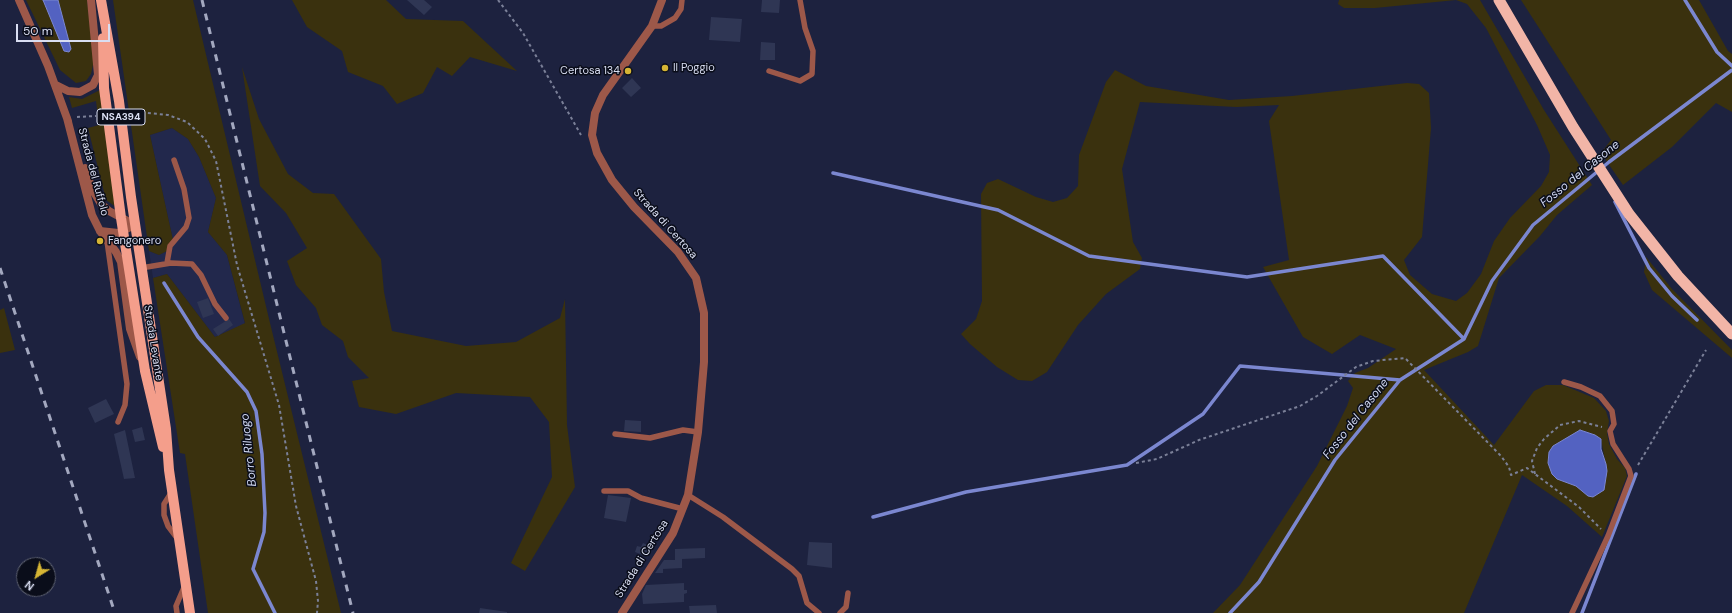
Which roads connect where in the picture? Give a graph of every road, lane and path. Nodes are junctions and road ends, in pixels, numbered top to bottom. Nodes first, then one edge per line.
1 (19, 0) edge
2 (91, 0) edge
3 (498, 0) edge
4 (662, 0) edge
5 (682, 0) edge
6 (800, 0) edge
7 (1499, 0) edge
8 (102, 5) edge
9 (652, 26) junction
10 (769, 71) dead end
11 (56, 85) junction
12 (126, 111) dead end
13 (102, 115) dead end
14 (67, 118) junction
15 (584, 140) dead end
16 (174, 160) dead end
17 (121, 218) junction
18 (135, 225) junction
19 (100, 231) junction
20 (123, 232) junction
21 (106, 239) junction
22 (167, 263) junction
23 (141, 268) junction
24 (226, 318) dead end
25 (1732, 334) edge
26 (1706, 350) dead end
27 (145, 371) junction
28 (1564, 382) dead end
29 (118, 422) dead end
30 (1610, 431) junction
31 (698, 432) junction
32 (615, 434) dead end
33 (1136, 463) dead end
34 (170, 470) junction
35 (1536, 475) junction
36 (1631, 476) junction
37 (604, 491) dead end
38 (688, 495) junction
39 (683, 509) junction
40 (1608, 536) junction
41 (186, 583) junction
42 (848, 593) dead end
43 (177, 613) edge
44 (190, 613) edge
45 (317, 613) edge
46 (622, 613) edge
47 (819, 613) edge
48 (840, 613) edge
49 (1572, 613) edge

1 - 11 street, Strada del Ruffolo
2 - 11 street
3 - 15 path
4 - 9 street, Strada di Certosa
5 - 9 lane
6 - 10 lane
7 - 25 highway
8 - 17 main road, NSA394
8 - 18 main road, NSA394
9 - 31 street, Strada di Certosa
11 - 14 street, Strada del Ruffolo
12 - 45 path
13 - 14 path
14 - 17 street, Strada del Ruffolo
14 - 19 street, Strada del Ruffolo
16 - 22 lane
17 - 18 street, Strada del Ruffolo
17 - 20 main road, Strada Levante
18 - 20 street
18 - 23 main road, Strada Levante
19 - 20 street, Strada del Ruffolo
19 - 21 street, Strada del Ruffolo
20 - 27 main road, Strada Levante
21 - 27 street, Strada del Ruffolo
21 - 29 lane
22 - 23 lane
22 - 24 lane
23 - 34 main road, Strada Levante
26 - 36 path
27 - 34 main road, Strada Levante
28 - 30 lane
30 - 35 path
30 - 36 lane
31 - 32 lane
31 - 38 street, Strada di Certosa
33 - 35 path
34 - 41 main road, Strada Levante
35 - 40 path
36 - 40 lane
37 - 39 lane
38 - 39 street, Strada di Certosa
38 - 47 lane
39 - 46 street, Strada di Certosa
40 - 49 lane
41 - 43 lane
41 - 44 main road, Strada Levante
42 - 48 lane

